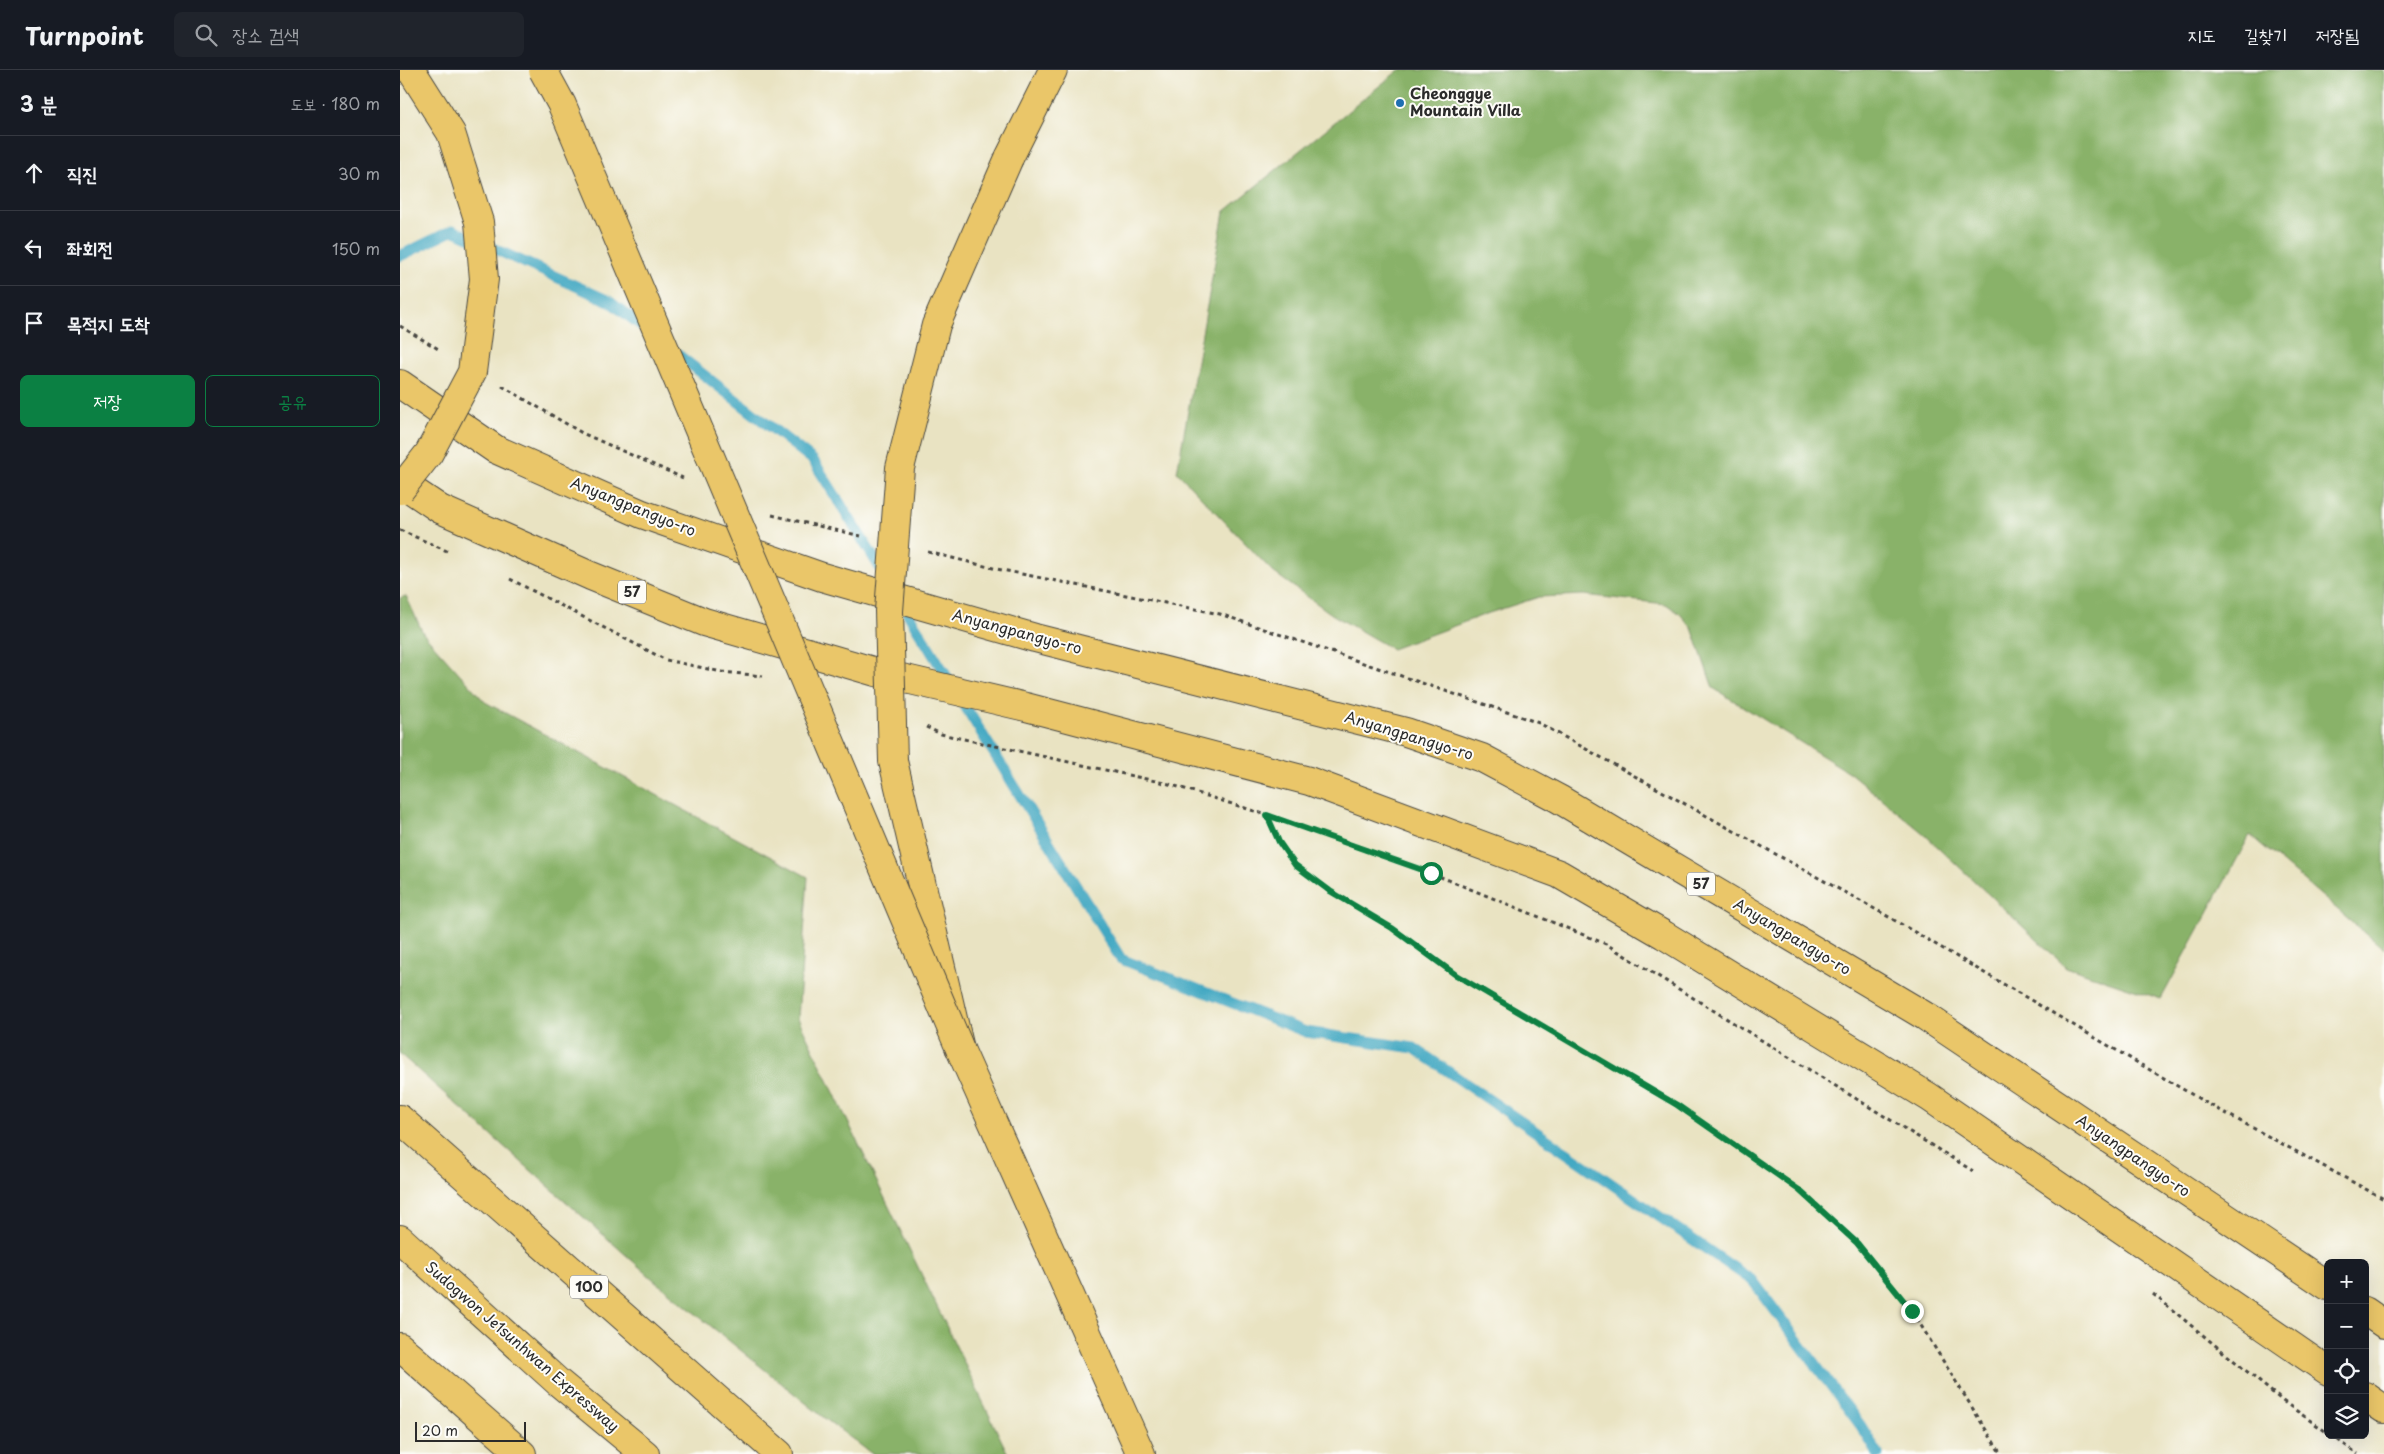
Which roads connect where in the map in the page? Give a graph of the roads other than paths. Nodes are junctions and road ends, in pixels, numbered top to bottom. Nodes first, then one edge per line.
1 (411, 70) edge
2 (543, 70) edge
3 (1053, 70) edge
4 (400, 384) edge
5 (400, 482) edge
6 (400, 490) edge
7 (960, 1049) junction
8 (400, 1119) edge
9 (400, 1238) edge
10 (2324, 1283) edge
11 (2369, 1314) edge
12 (2384, 1324) edge
13 (400, 1347) edge
14 (2324, 1368) edge
15 (2369, 1399) edge
16 (2384, 1409) edge
17 (522, 1454) edge
18 (645, 1454) edge
19 (779, 1454) edge
20 (1141, 1454) edge

1 - 6 main road, bridge
2 - 7 main road, bridge
3 - 7 main road, bridge
4 - 10 main road, Anyangpangyo-ro / 57
5 - 14 main road, 57
7 - 20 main road
8 - 19 main road, 100
9 - 18 main road, Sudogwon Je1sunhwan Expressway
11 - 12 main road
13 - 17 main road
15 - 16 main road

